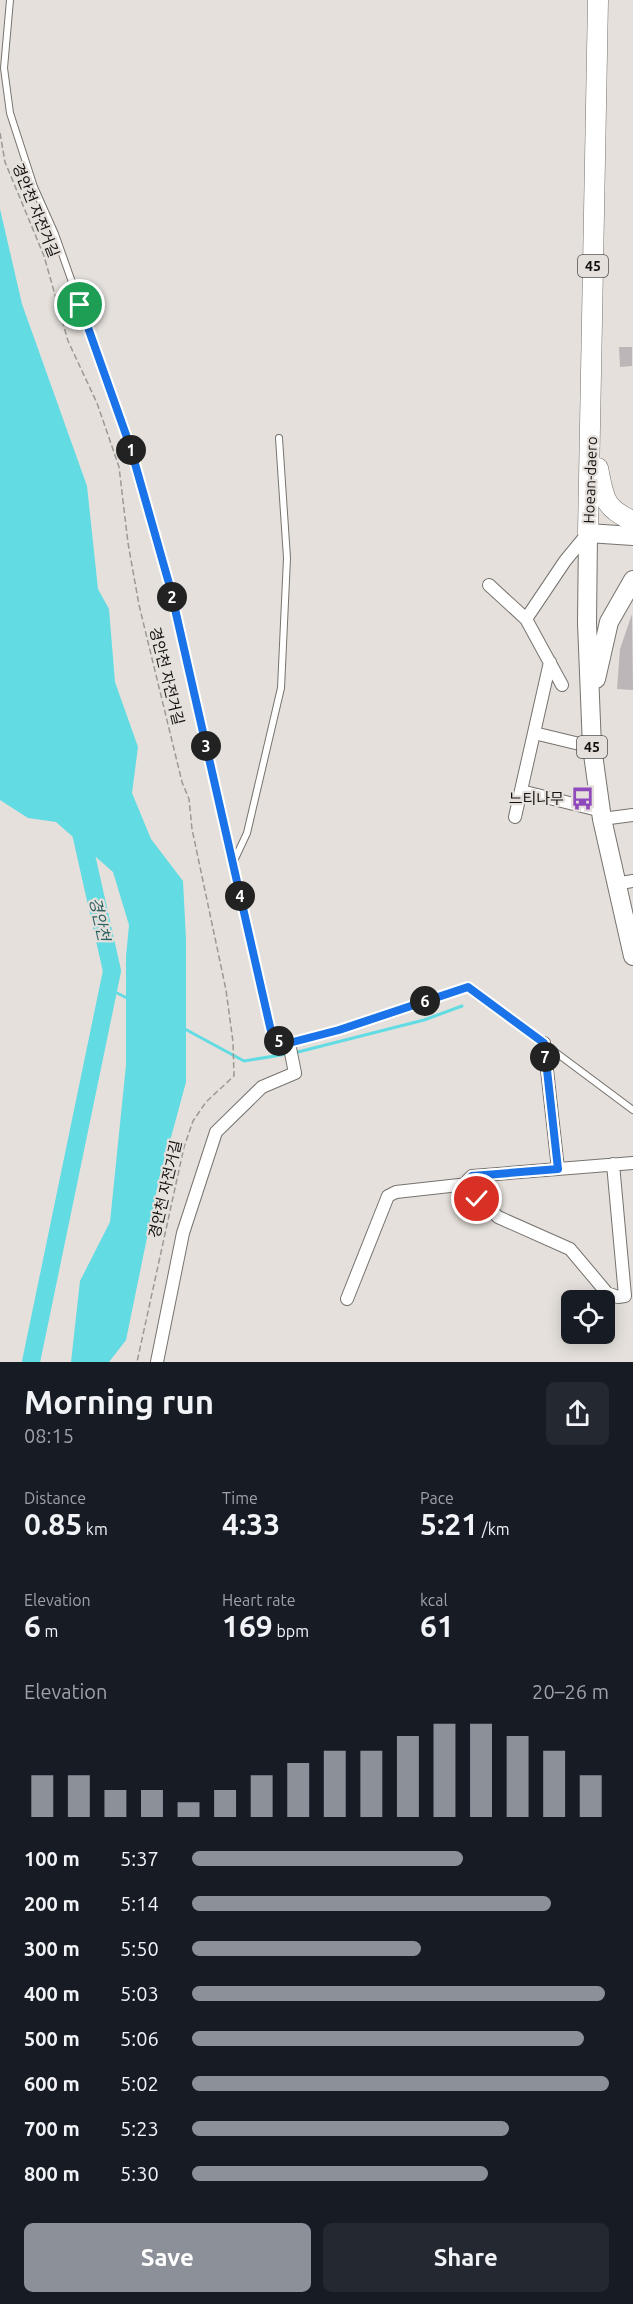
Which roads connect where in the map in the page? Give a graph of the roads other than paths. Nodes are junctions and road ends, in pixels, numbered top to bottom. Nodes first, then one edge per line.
1 (9, 0) edge
2 (598, 0) edge
3 (279, 438) dead end
4 (591, 438) junction
5 (633, 521) edge
6 (588, 533) junction
7 (633, 536) edge
8 (633, 580) edge
9 (489, 585) dead end
10 (526, 619) junction
11 (550, 662) junction
12 (562, 685) dead end
13 (591, 704) junction
14 (534, 733) junction
15 (592, 747) junction
16 (520, 791) junction
17 (633, 814) edge
18 (602, 815) junction
19 (515, 817) dead end
20 (233, 864) junction
21 (624, 883) edge
22 (633, 956) edge
23 (544, 1043) junction
24 (289, 1045) junction
25 (633, 1110) edge
26 (633, 1163) edge
27 (613, 1164) junction
28 (558, 1169) junction
29 (468, 1184) junction
30 (629, 1298) edge
31 (347, 1299) dead end
32 (157, 1362) edge

1 - 20 lane
2 - 4 highway, Hoean-daero / 45
3 - 20 lane
4 - 5 highway
4 - 6 highway, Hoean-daero / 45
6 - 7 main road
6 - 10 street
6 - 13 main road, Hoean-daero / 45
8 - 13 main road
9 - 10 street
10 - 11 street
11 - 12 street
11 - 14 street
13 - 15 main road, Hoean-daero / 45
14 - 15 street
14 - 16 street
15 - 18 main road, Hoean-daero / 45
16 - 18 street
16 - 19 street
17 - 18 street
18 - 21 main road, Hoean-daero / 45
20 - 24 lane
21 - 22 main road, Hoean-daero / 45
23 - 24 lane
23 - 25 lane
23 - 28 street
24 - 32 street
26 - 27 street
27 - 28 street
27 - 30 street
28 - 29 street
29 - 30 street
29 - 31 street

